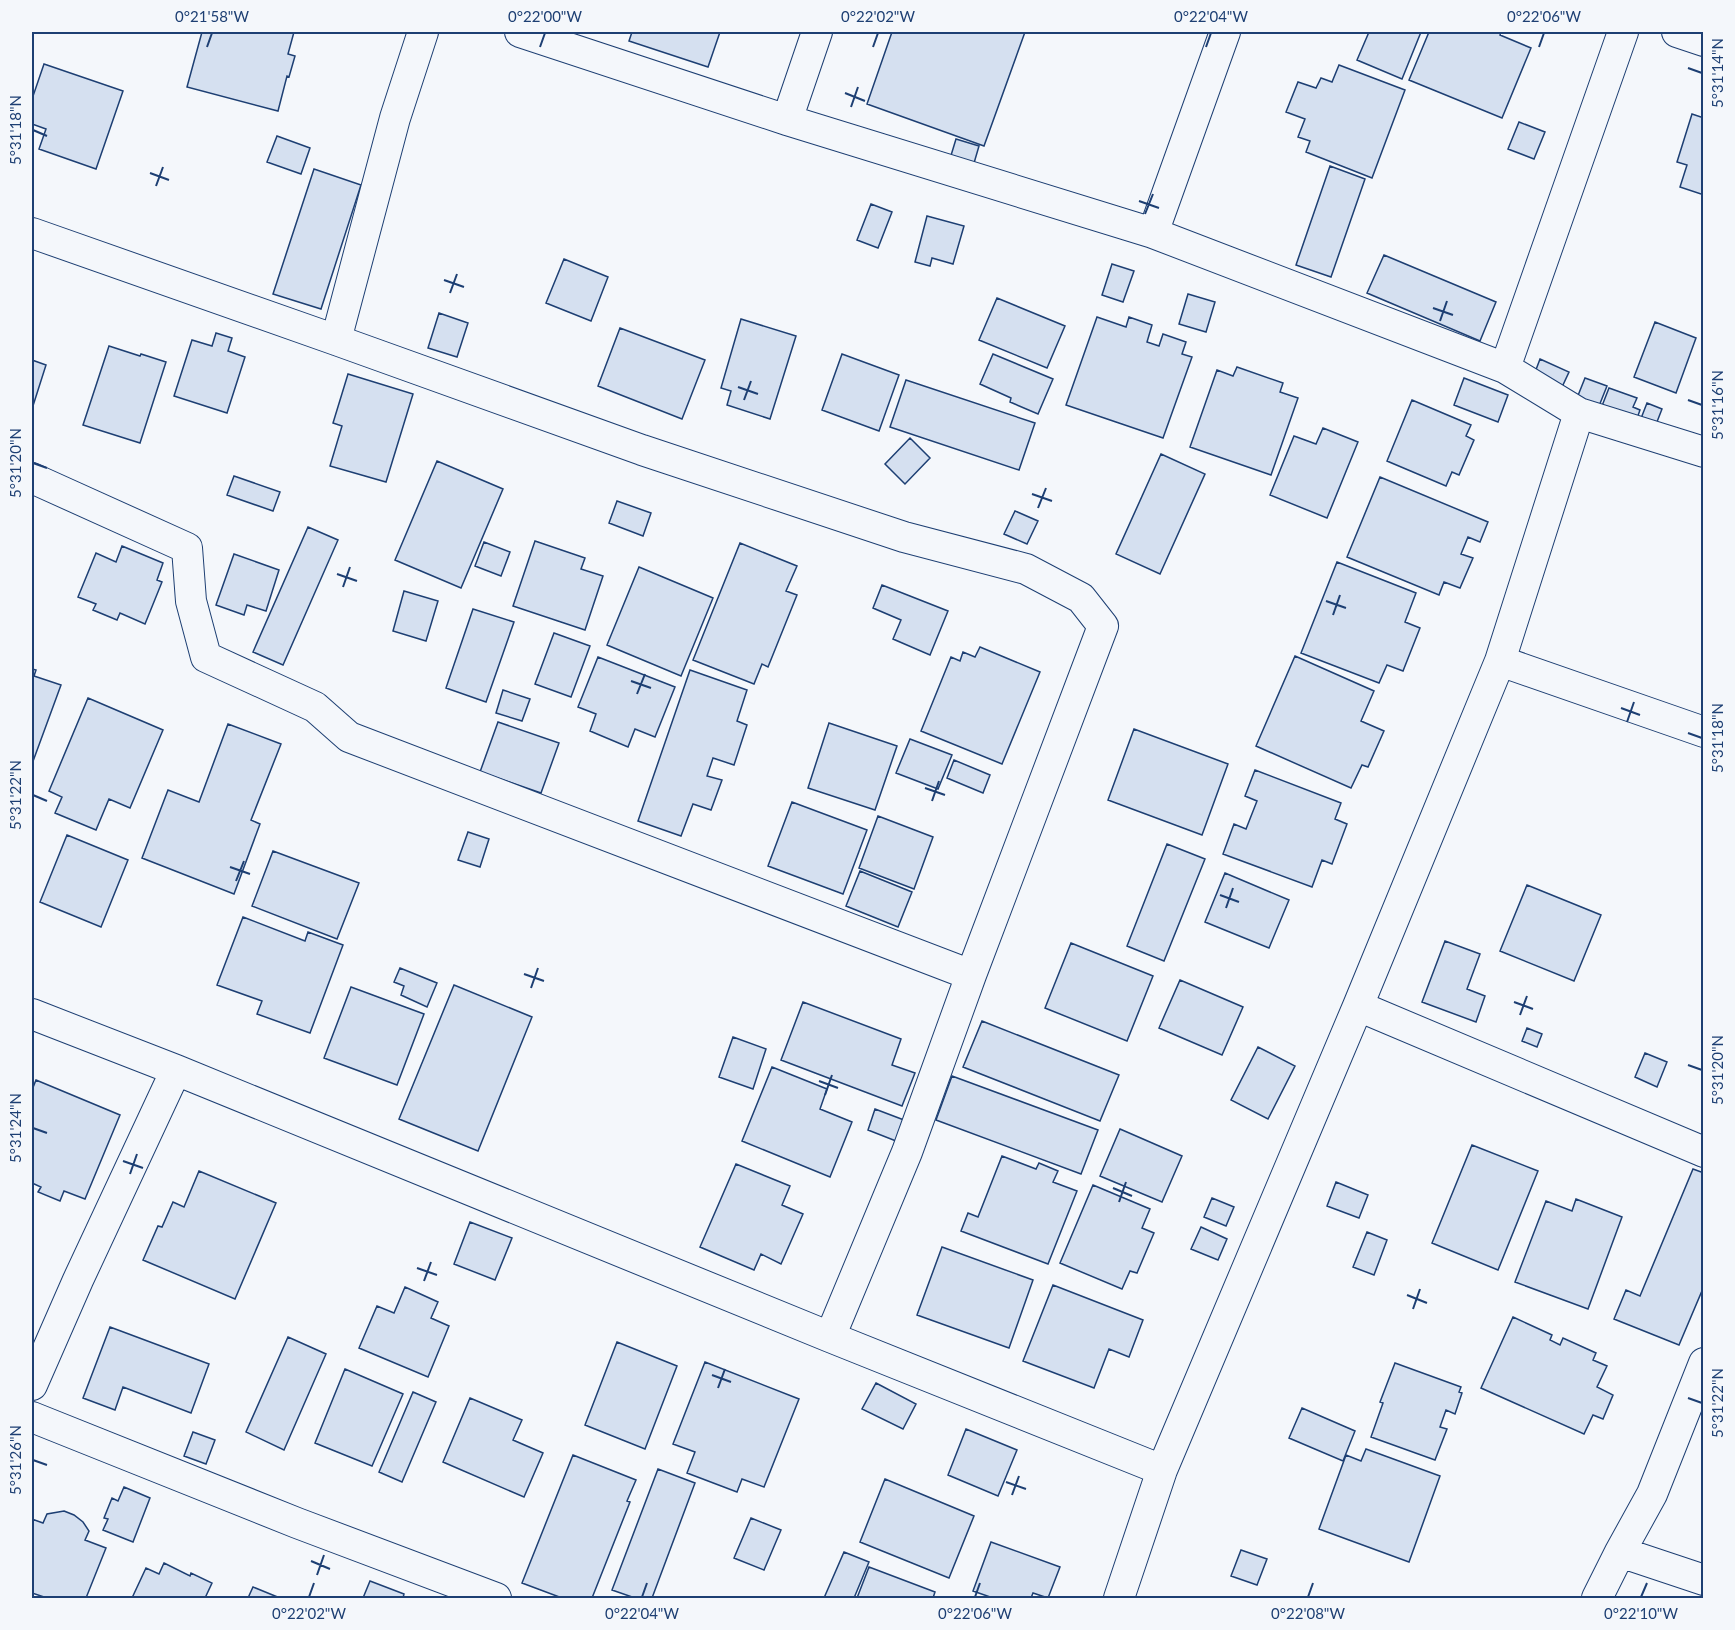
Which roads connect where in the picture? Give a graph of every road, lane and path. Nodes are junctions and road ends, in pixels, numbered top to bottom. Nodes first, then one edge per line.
1 (423, 32) edge
2 (520, 32) edge
3 (817, 32) edge
4 (1225, 32) edge
5 (1623, 32) edge
6 (1677, 32) edge
7 (1704, 41) edge
8 (787, 120) junction
9 (32, 233) edge
10 (1153, 233) junction
11 (336, 340) junction
12 (1505, 368) junction
13 (1579, 412) junction
14 (1704, 452) edge
15 (32, 478) edge
16 (1500, 661) junction
17 (1704, 732) edge
18 (971, 975) junction
19 (1358, 1005) junction
20 (32, 1014) edge
21 (176, 1070) junction
22 (1704, 1152) edge
23 (830, 1337) junction
24 (1704, 1364) edge
25 (32, 1386) edge
26 (32, 1417) edge
27 (1162, 1470) junction
28 (1620, 1552) junction
29 (1704, 1580) edge
30 (496, 1599) edge
31 (1119, 1599) edge
32 (1597, 1599) edge

1 - 11 street
2 - 8 street
3 - 8 street
4 - 10 street
5 - 12 street
6 - 7 street
8 - 10 street
9 - 11 street
10 - 12 street
11 - 18 street
12 - 13 street
13 - 14 street
13 - 16 street
15 - 18 street
16 - 17 street
16 - 19 street
18 - 23 street
19 - 22 street
19 - 27 street
20 - 21 street
21 - 23 street
21 - 25 street
23 - 27 street
24 - 28 street
26 - 30 street
27 - 31 street
28 - 29 street
28 - 32 street

